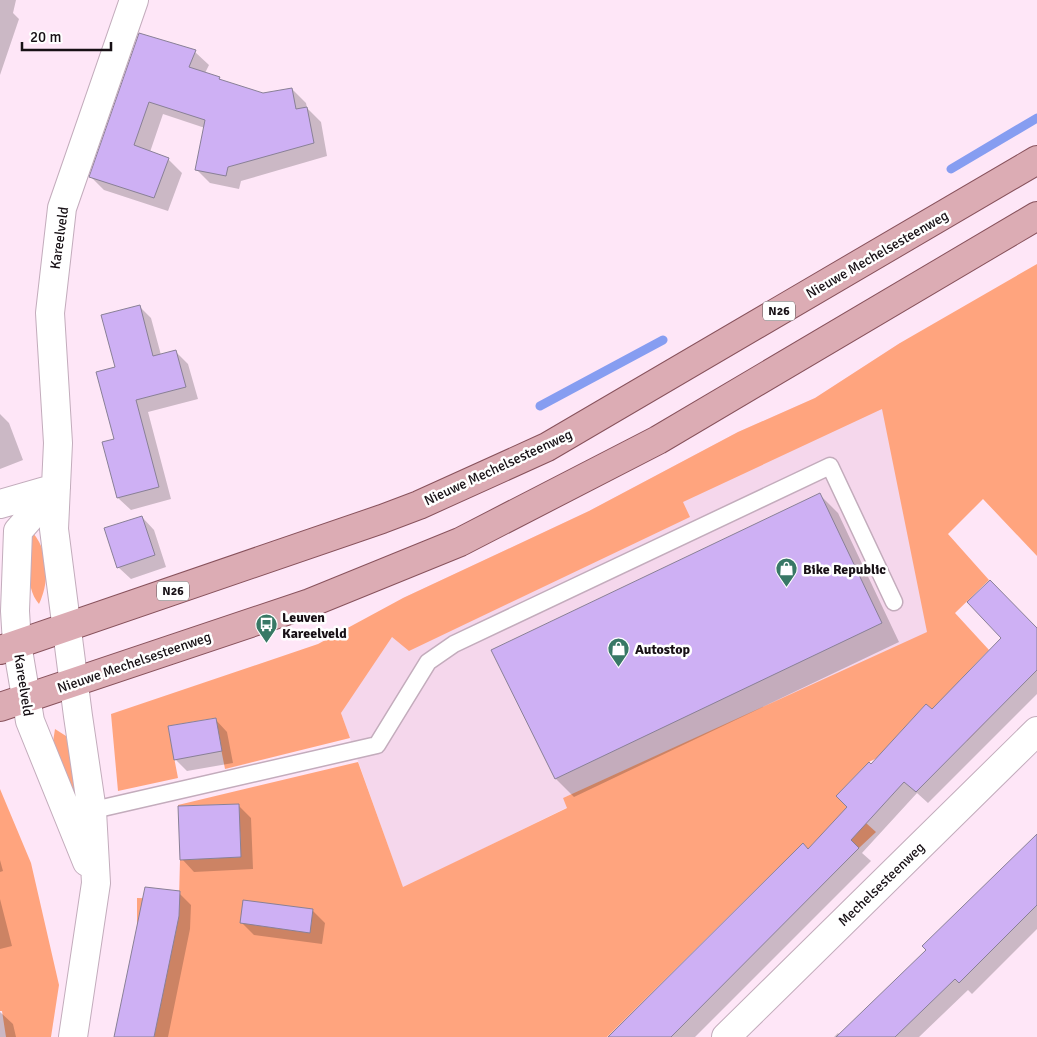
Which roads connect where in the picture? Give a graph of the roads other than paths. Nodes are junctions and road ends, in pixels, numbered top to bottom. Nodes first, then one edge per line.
1 (134, 0) edge
2 (1037, 160) edge
3 (1037, 216) edge
4 (56, 488) junction
5 (0, 504) edge
6 (894, 602) dead end
7 (67, 628) junction
8 (9, 647) edge
9 (74, 682) junction
10 (25, 698) junction
11 (0, 707) edge
12 (1037, 731) edge
13 (80, 813) junction
14 (73, 1037) edge
15 (726, 1037) edge

1 - 4 street, Kareelveld
2 - 7 main road, Nieuwe Mechelsesteenweg / N26
3 - 9 main road, Nieuwe Mechelsesteenweg
4 - 5 street
4 - 7 street, Kareelveld
4 - 8 street, Kareelveld
6 - 13 lane
7 - 8 main road, Nieuwe Mechelsesteenweg / N26
7 - 9 street, Kareelveld
8 - 10 street, Kareelveld
9 - 10 main road, Nieuwe Mechelsesteenweg
9 - 13 street, Kareelveld
10 - 11 main road, Nieuwe Mechelsesteenweg
10 - 13 street, Kareelveld
12 - 15 street, Mechelsesteenweg
13 - 14 street, Kareelveld

